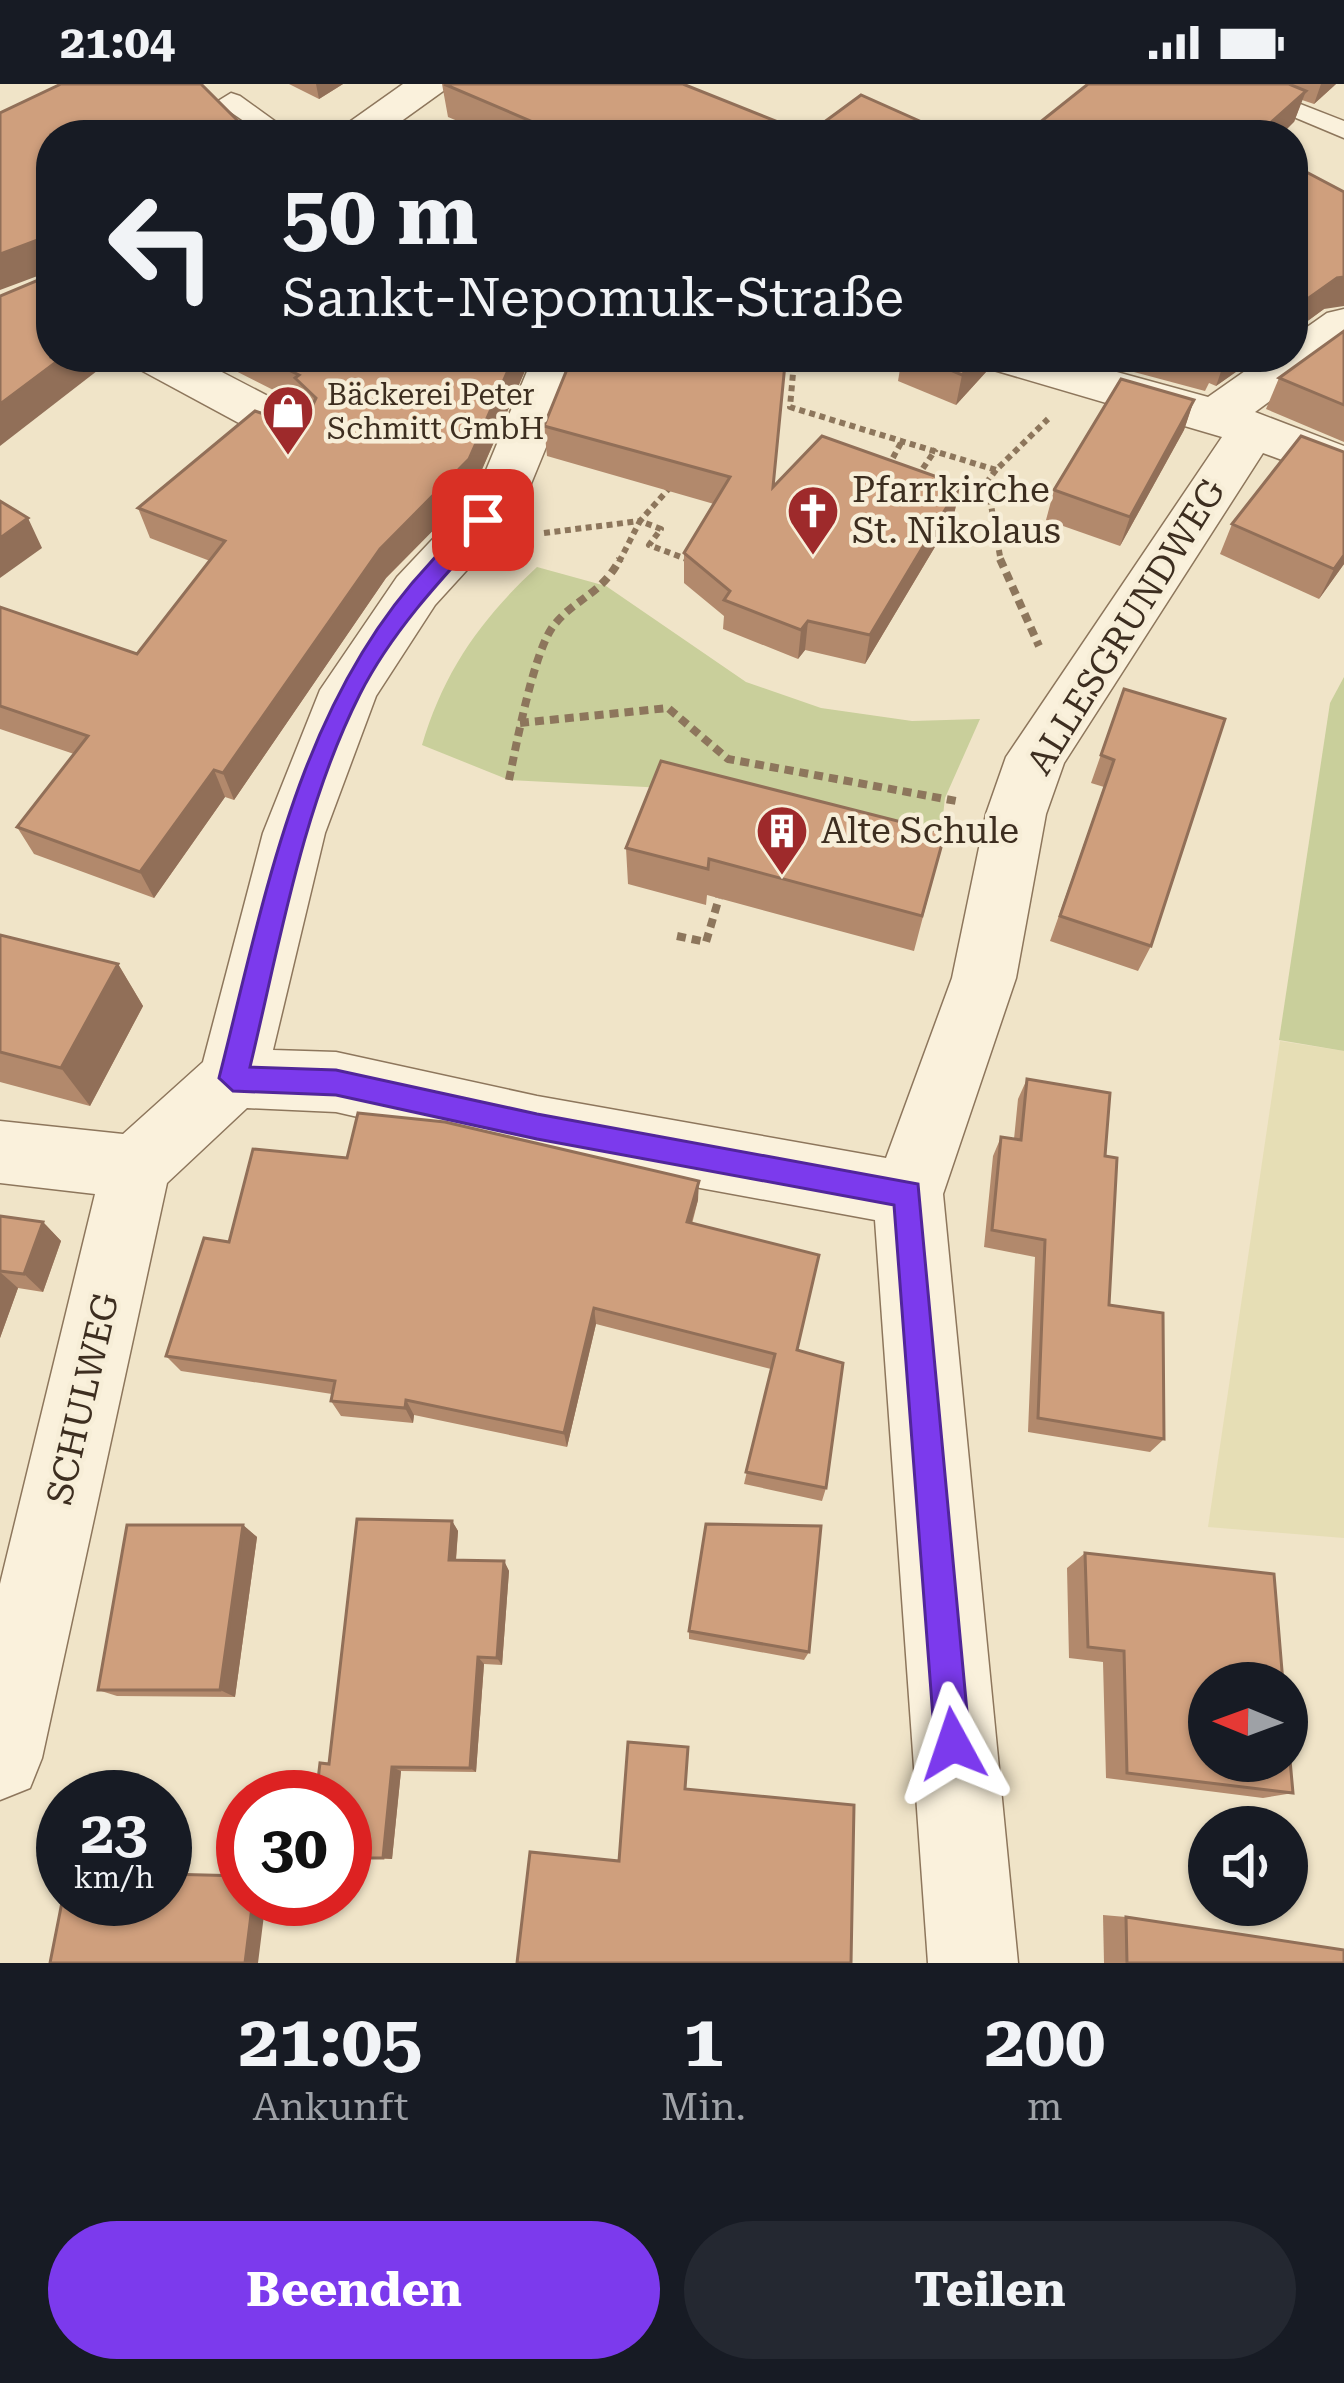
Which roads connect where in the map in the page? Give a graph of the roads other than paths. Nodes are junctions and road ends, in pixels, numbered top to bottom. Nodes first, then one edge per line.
1 (1227, 84) edge
2 (231, 101) dead end
3 (438, 103) edge
4 (259, 120) edge
5 (393, 120) edge
6 (1344, 130) edge
7 (1344, 324) edge
8 (1308, 356) edge
9 (185, 372) edge
10 (243, 372) edge
11 (552, 372) edge
12 (1056, 372) edge
13 (1291, 372) edge
14 (221, 389) junction
15 (1234, 423) junction
16 (294, 430) edge
17 (1344, 465) edge
18 (233, 1078) junction
19 (0, 1152) edge
20 (136, 1167) junction
21 (908, 1194) junction
22 (0, 1758) edge
23 (973, 1963) edge

1 - 6 lane
2 - 4 lane
3 - 5 street
7 - 8 street
9 - 14 street
10 - 14 street
11 - 18 street
12 - 15 street
13 - 15 street
14 - 16 street
15 - 17 street
15 - 21 street, ALLESGRUNDWEG
18 - 20 street
18 - 21 street
19 - 20 street
20 - 22 street, SCHULWEG
21 - 23 street, ALLESGRUNDWEG

